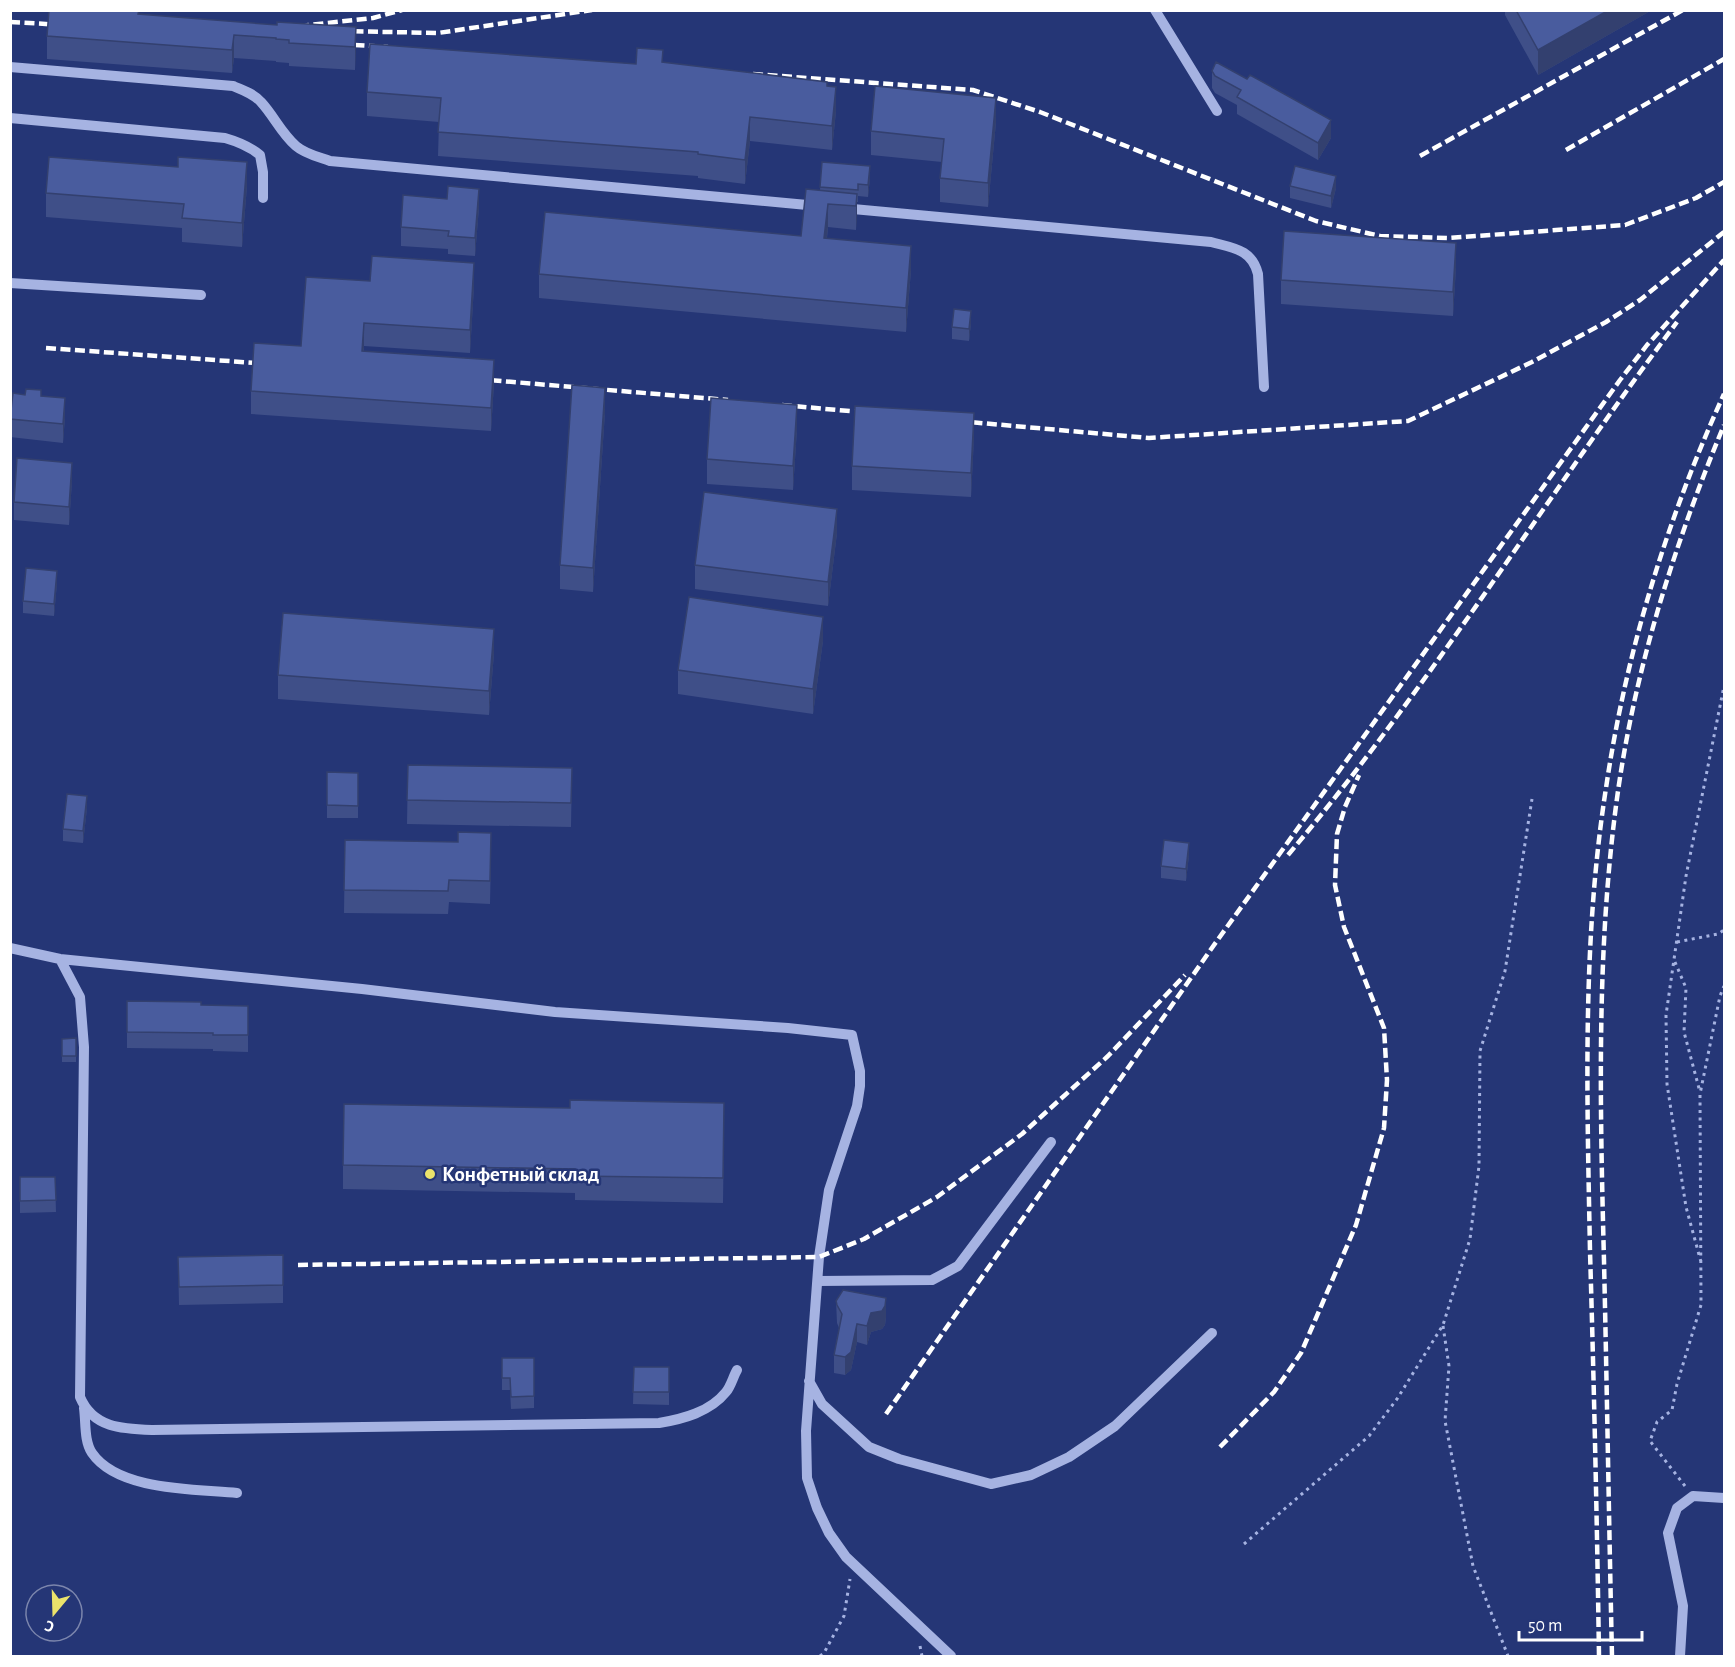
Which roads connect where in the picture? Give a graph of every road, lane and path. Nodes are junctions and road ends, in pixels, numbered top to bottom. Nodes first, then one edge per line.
1 (1155, 10) edge
2 (10, 67) edge
3 (1217, 111) dead end
4 (10, 118) edge
5 (263, 198) dead end
6 (10, 283) edge
7 (201, 295) dead end
8 (1264, 387) dead end
9 (1725, 686) edge
10 (1532, 799) dead end
11 (1725, 930) edge
12 (1676, 942) junction
13 (10, 948) edge
14 (60, 959) junction
15 (1674, 959) junction
16 (1725, 986) edge
17 (1700, 1094) junction
18 (1051, 1142) dead end
19 (1701, 1262) junction
20 (818, 1281) junction
21 (1443, 1325) junction
22 (1212, 1333) dead end
23 (737, 1370) dead end
24 (809, 1381) junction
25 (84, 1408) junction
26 (237, 1493) dead end
27 (1693, 1496) junction
28 (1725, 1497) edge
29 (1244, 1544) dead end
30 (846, 1557) junction
31 (820, 1656) edge
32 (951, 1656) edge
33 (1508, 1656) edge
34 (1680, 1656) edge

1 - 3 street
2 - 8 street
4 - 5 street
6 - 7 street
9 - 12 path
10 - 21 path
11 - 12 path
12 - 15 path
13 - 14 street
14 - 20 street
14 - 25 street
15 - 17 path
15 - 19 path
16 - 17 path
17 - 19 path
18 - 20 street
19 - 27 path
20 - 24 street
21 - 29 path
21 - 33 path
22 - 24 street
23 - 25 street
24 - 30 street
25 - 26 street
27 - 28 street
27 - 34 street
30 - 31 path
30 - 32 street

